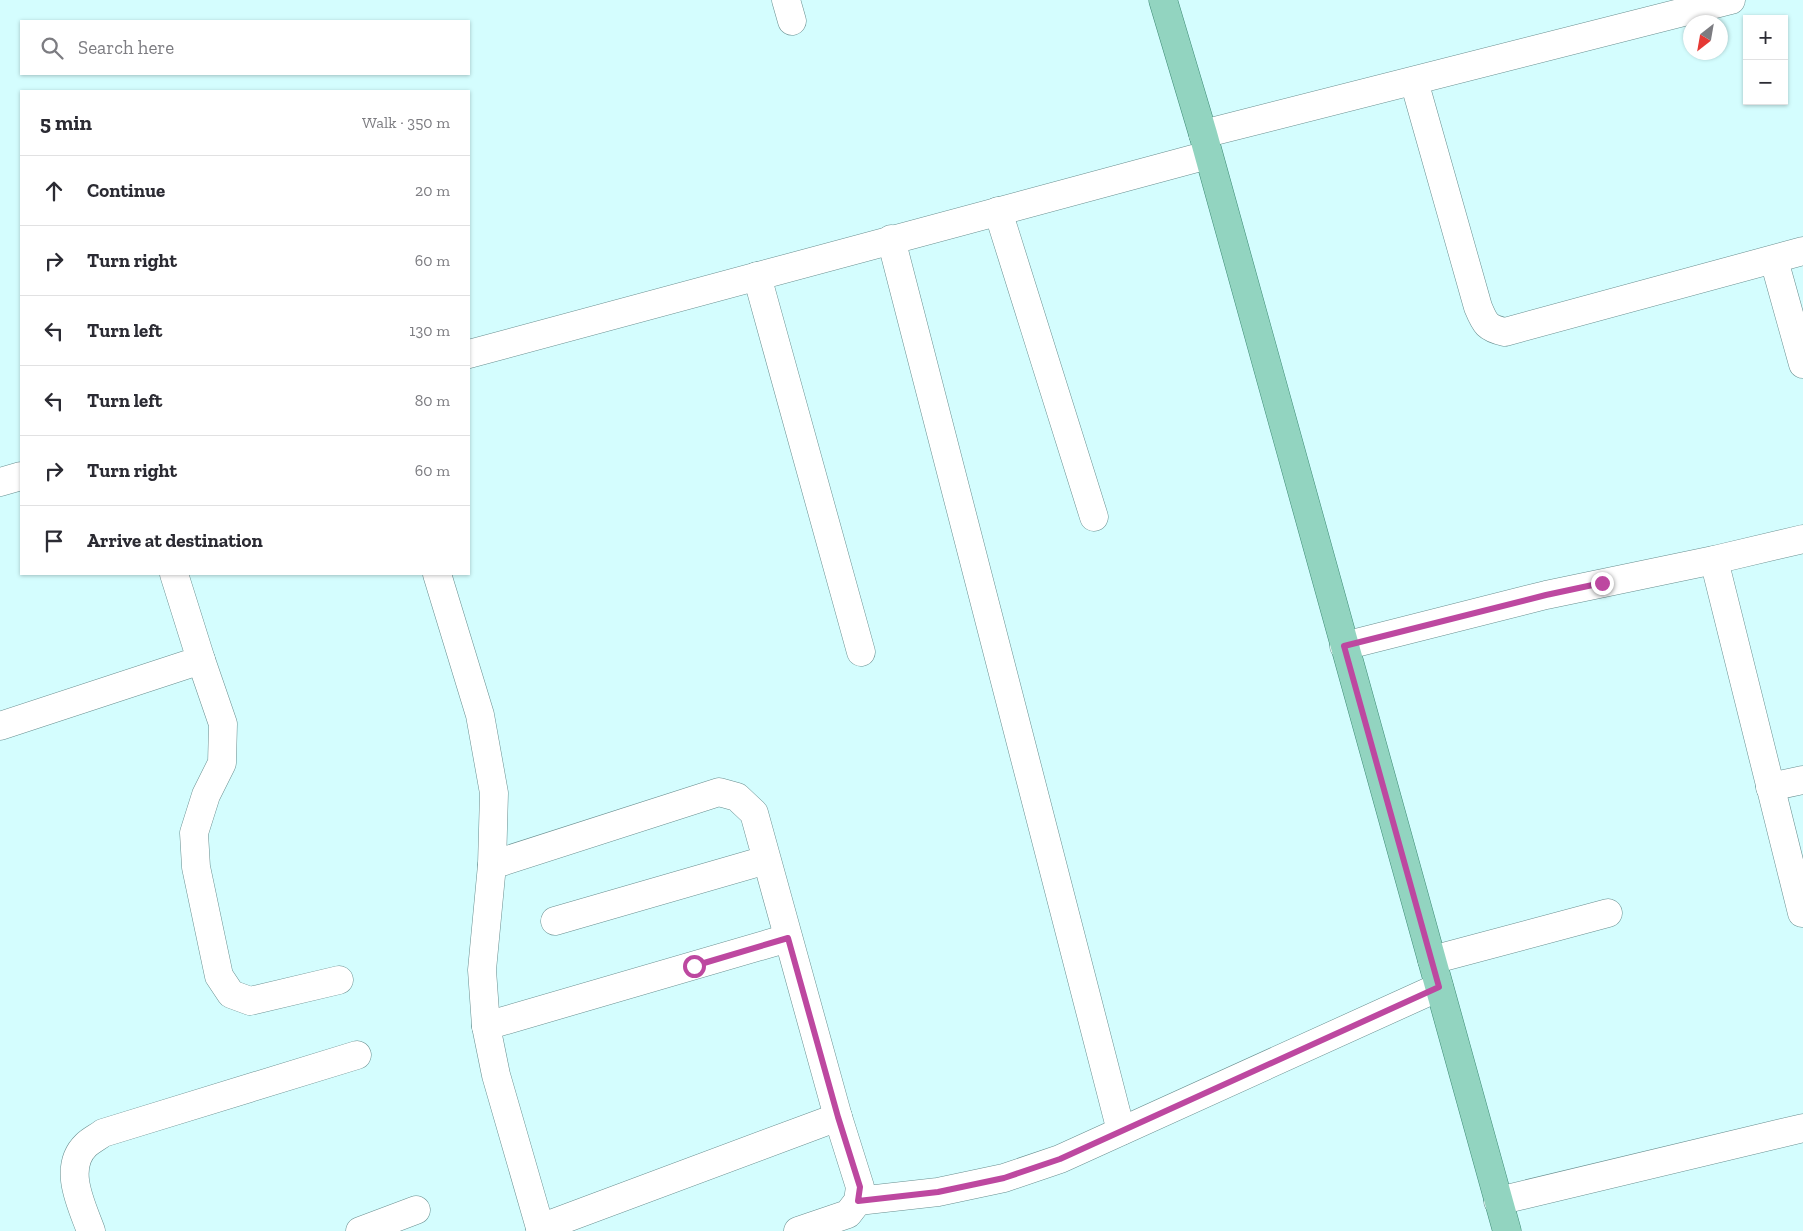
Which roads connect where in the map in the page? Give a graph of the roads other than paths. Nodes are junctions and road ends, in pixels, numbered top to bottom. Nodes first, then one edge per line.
1 (1163, 0) edge
2 (1731, 0) edge
3 (1414, 81) junction
4 (1205, 144) junction
5 (998, 211) junction
6 (891, 239) junction
7 (1803, 251) edge
8 (1774, 260) junction
9 (757, 276) junction
10 (470, 354) edge
11 (1803, 364) edge
12 (20, 476) edge
13 (0, 482) edge
14 (1094, 517) dead end
15 (1803, 538) edge
16 (1714, 560) junction
17 (174, 575) edge
18 (437, 575) edge
19 (1344, 646) junction
20 (861, 652) dead end
21 (201, 660) junction
22 (0, 726) edge
23 (1803, 780) edge
24 (1770, 787) junction
25 (766, 860) junction
26 (492, 865) junction
27 (1608, 913) dead end
28 (1802, 913) dead end
29 (555, 921) dead end
30 (788, 938) junction
31 (1432, 960) junction
32 (339, 980) dead end
33 (1439, 987) junction
34 (486, 1026) junction
35 (357, 1055) dead end
36 (838, 1117) junction
37 (1803, 1128) edge
38 (1120, 1131) junction
39 (858, 1201) junction
40 (1498, 1202) junction
41 (416, 1210) dead end
42 (540, 1230) edge
43 (91, 1231) edge
44 (360, 1231) edge
45 (798, 1231) edge
46 (1507, 1231) edge

1 - 4 main road
2 - 3 street
3 - 4 street
3 - 8 street
4 - 5 street
4 - 19 main road
5 - 6 street
5 - 14 street
6 - 9 street
6 - 38 street
7 - 8 street
8 - 11 street
9 - 10 street
9 - 20 street
12 - 13 street
15 - 16 street
16 - 19 street
16 - 24 street
17 - 21 street
18 - 26 street
19 - 31 main road
21 - 22 street
21 - 32 street
23 - 24 street
24 - 28 street
25 - 26 street
25 - 29 street
25 - 30 street
26 - 34 street
27 - 31 street
30 - 34 street
30 - 36 street
31 - 33 main road
33 - 38 street
33 - 40 main road
34 - 42 street
35 - 43 street
36 - 39 street
36 - 42 street
37 - 40 street
38 - 39 street
39 - 45 street
40 - 46 main road
41 - 44 street

